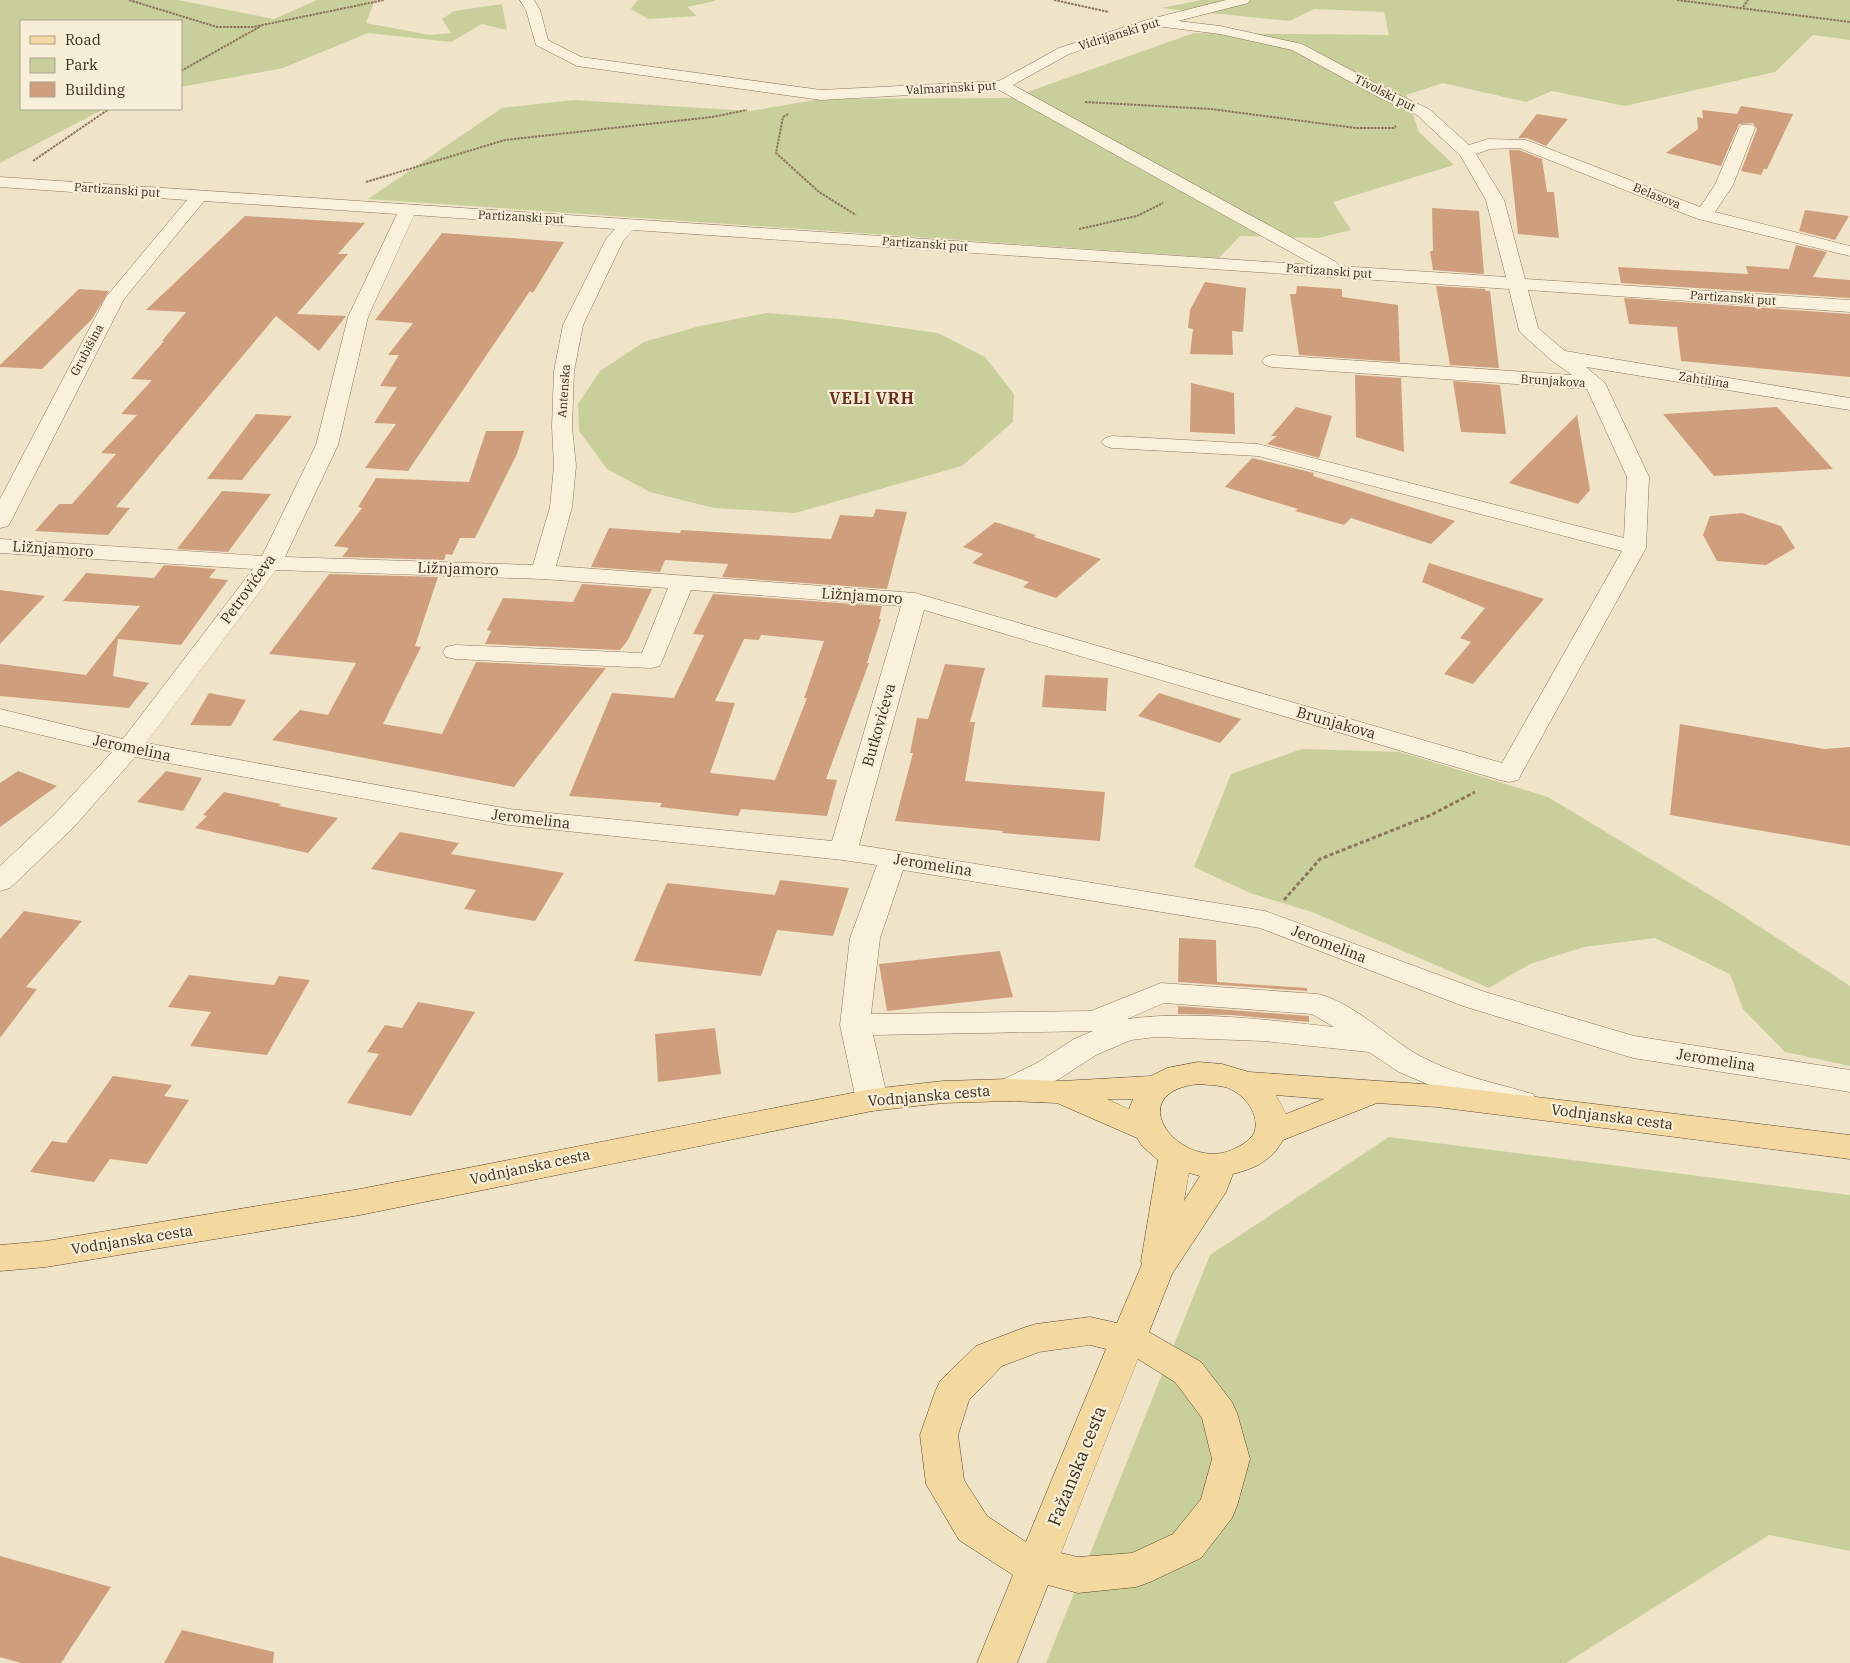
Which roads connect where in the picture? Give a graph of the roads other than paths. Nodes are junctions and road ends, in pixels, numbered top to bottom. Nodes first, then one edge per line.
1 (527, 0) edge
2 (1243, 0) edge
3 (1155, 22) junction
4 (1002, 85) junction
5 (1747, 128) dead end
6 (1467, 152) junction
7 (0, 183) edge
8 (199, 196) junction
9 (408, 210) junction
10 (1704, 215) junction
11 (629, 224) junction
12 (1850, 251) edge
13 (1340, 272) junction
14 (1516, 283) junction
15 (1850, 306) edge
16 (1558, 356) junction
17 (1272, 361) dead end
18 (1595, 383) junction
19 (1850, 404) edge
20 (1112, 442) dead end
21 (0, 521) edge
22 (0, 546) edge
23 (1634, 548) junction
24 (270, 563) junction
25 (543, 572) junction
26 (682, 582) junction
27 (915, 600) junction
28 (455, 652) dead end
29 (0, 717) edge
30 (129, 748) junction
31 (843, 851) junction
32 (893, 859) junction
33 (0, 882) edge
34 (1095, 1021) junction
35 (855, 1025) junction
36 (1126, 1030) junction
37 (1377, 1042) junction
38 (1850, 1081) edge
39 (1245, 1083) junction
40 (1157, 1087) junction
41 (1009, 1090) junction
42 (1374, 1091) junction
43 (1062, 1092) junction
44 (872, 1100) junction
45 (1545, 1109) junction
46 (1148, 1130) junction
47 (1272, 1132) junction
48 (1850, 1147) edge
49 (1175, 1155) junction
50 (1220, 1165) junction
51 (0, 1258) edge
52 (1156, 1270) junction
53 (989, 1356) joint
54 (997, 1663) edge

1 - 4 street, Valmarinski put
2 - 3 street, Vidrijanski put
3 - 4 street, Vidrijanski put
3 - 6 street, Tivolski put
4 - 13 street, Valmarinski put
5 - 10 street
6 - 10 street, Belasova
6 - 14 street, Tivolski put
7 - 8 street, Partizanski put
8 - 9 street, Partizanski put
8 - 21 street, Grubišina
9 - 11 street, Partizanski put
9 - 24 street, Petrovićeva
10 - 12 street, Belasova
11 - 13 street, Partizanski put
11 - 25 street, Antenska
13 - 14 street, Partizanski put
14 - 15 street, Partizanski put
14 - 16 street, Brunjakova
16 - 18 street, Brunjakova
16 - 19 street, Zahtilina
17 - 18 street, Brunjakova
18 - 23 street, Brunjakova
20 - 23 street
22 - 24 street, Ližnjamoro
23 - 27 street, Brunjakova
24 - 25 street, Ližnjamoro
24 - 30 street, Petrovićeva
25 - 26 street, Ližnjamoro
26 - 27 street, Ližnjamoro
26 - 28 street
27 - 31 street, Butkovićeva
29 - 30 street, Jeromelina
30 - 31 street, Jeromelina
30 - 33 street, Petrovićeva
31 - 32 street, Jeromelina
32 - 35 street
32 - 38 street, Jeromelina
34 - 35 street
34 - 36 street
34 - 37 street
35 - 44 street
36 - 37 street
36 - 41 street
37 - 45 street
39 - 40 main road
39 - 42 main road, Vodnjanska cesta
39 - 47 main road
40 - 43 main road, Vodnjanska cesta
40 - 46 main road
41 - 43 main road, Vodnjanska cesta
41 - 44 main road, Vodnjanska cesta
42 - 45 main road, Vodnjanska cesta
42 - 47 main road, Vodnjanska cesta
43 - 46 main road, Vodnjanska cesta
44 - 51 main road, Vodnjanska cesta
45 - 48 main road, Vodnjanska cesta
46 - 49 main road
47 - 50 main road
49 - 50 main road
49 - 52 main road, Fažanska cesta
50 - 52 main road, Fažanska cesta
52 - 54 main road, Fažanska cesta
53 - 53 main road

